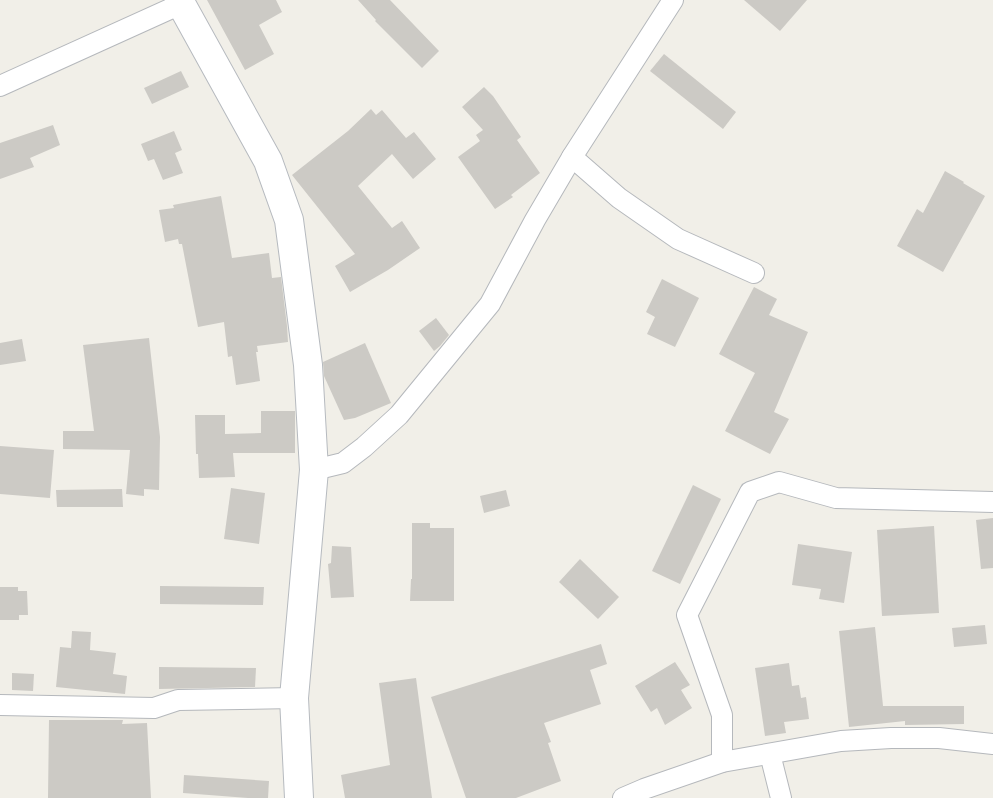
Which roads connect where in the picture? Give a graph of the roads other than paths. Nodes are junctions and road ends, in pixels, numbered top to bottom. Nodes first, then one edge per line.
1 (673, 0) edge
2 (180, 2) edge
3 (0, 86) edge
4 (572, 157) junction
5 (754, 273) dead end
6 (314, 470) junction
7 (993, 502) edge
8 (294, 698) junction
9 (0, 705) edge
10 (993, 744) edge
11 (770, 754) junction
12 (722, 762) junction
13 (299, 798) edge
14 (623, 798) edge
15 (781, 798) edge

1 - 4 street
2 - 3 street
2 - 6 street
4 - 5 street
4 - 6 street
6 - 8 street
7 - 12 street
8 - 9 street
8 - 13 street
10 - 11 street
11 - 12 street
11 - 15 street
12 - 14 street

